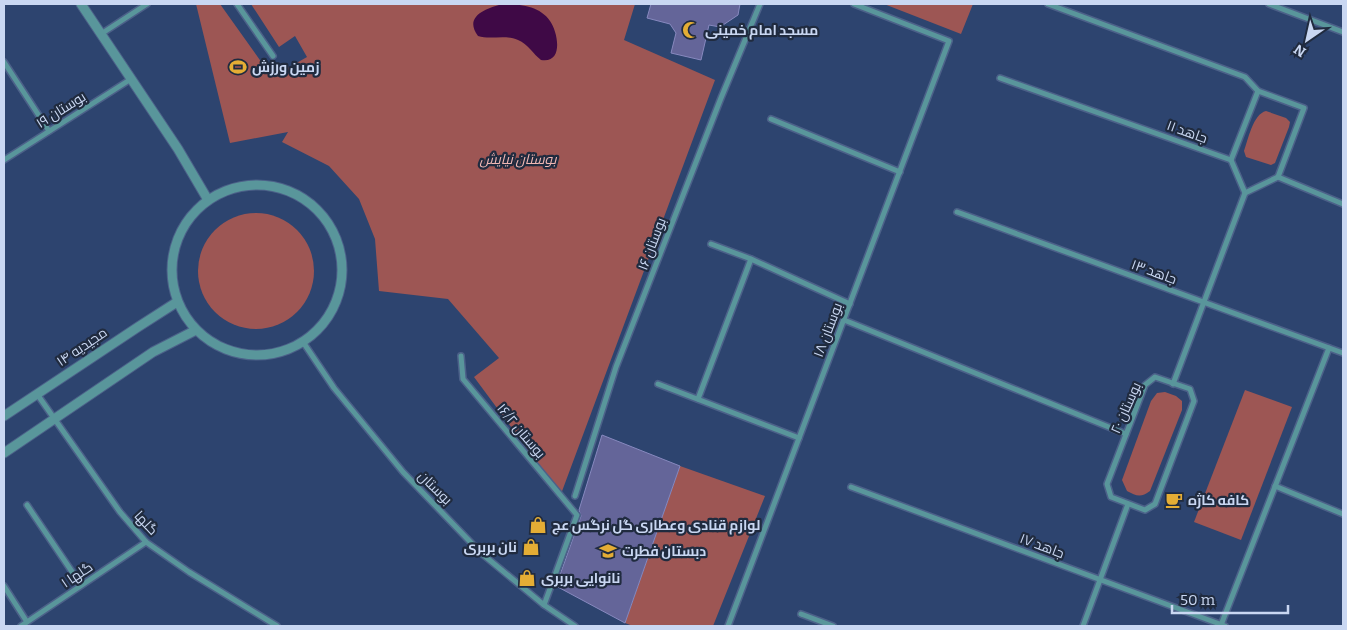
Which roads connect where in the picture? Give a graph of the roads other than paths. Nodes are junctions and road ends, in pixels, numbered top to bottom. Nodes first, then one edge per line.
1 (82, 4) edge
2 (148, 4) edge
3 (237, 4) edge
4 (760, 4) edge
5 (857, 4) edge
6 (1048, 4) edge
7 (1269, 4) edge
8 (1343, 32) edge
9 (101, 34) junction
10 (273, 56) dead end
11 (4, 62) edge
12 (1000, 78) dead end
13 (131, 79) junction
14 (1258, 91) junction
15 (771, 119) dead end
16 (49, 130) junction
17 (4, 160) edge
18 (1231, 160) junction
19 (900, 172) junction
20 (1278, 177) junction
21 (1245, 193) junction
22 (208, 200) junction
23 (1343, 204) edge
24 (957, 212) dead end
25 (711, 244) dead end
26 (751, 259) junction
27 (177, 302) junction
28 (1204, 302) junction
29 (850, 304) junction
30 (844, 320) junction
31 (196, 330) junction
32 (303, 342) junction
33 (1329, 348) junction
34 (1343, 353) edge
35 (461, 356) dead end
36 (658, 384) dead end
37 (1173, 384) junction
38 (37, 394) junction
39 (698, 399) junction
40 (4, 416) edge
41 (55, 419) junction
42 (1126, 434) junction
43 (799, 438) junction
44 (4, 453) edge
45 (1275, 486) junction
46 (851, 487) dead end
47 (575, 496) dead end
48 (1128, 504) junction
49 (27, 505) dead end
50 (1343, 514) edge
51 (146, 542) junction
52 (1100, 580) junction
53 (81, 585) junction
54 (4, 586) edge
55 (544, 605) junction
56 (802, 614) dead end
57 (27, 622) junction
58 (21, 626) edge
59 (277, 626) edge
60 (575, 626) edge
61 (728, 626) edge
62 (833, 626) edge
63 (1084, 626) edge
64 (1223, 626) edge

1 - 9 street
2 - 9 street
3 - 10 street
4 - 47 street, بوستان ۱۶
5 - 19 street, بوستان ۱۸
6 - 14 street
7 - 8 street
9 - 13 street
11 - 16 street
12 - 18 street, جاهد ۱۱
13 - 16 street, بوستان ۱۹
13 - 22 street
14 - 18 street
14 - 20 street
15 - 19 street
16 - 17 street, بوستان ۱۹
18 - 21 street
19 - 29 street, بوستان ۱۸
20 - 21 street
20 - 23 street
21 - 28 street
22 - 27 street
22 - 32 street
24 - 28 street, جاهد ۱۳
25 - 26 street
26 - 29 street
26 - 39 street
27 - 31 street
27 - 38 street, مجیدیه ۱۴
28 - 33 street, جاهد ۱۳
28 - 37 street
29 - 30 street, بوستان ۱۸
30 - 42 street
30 - 43 street, بوستان ۱۸
31 - 32 street
31 - 41 street
32 - 55 street, بوستان
33 - 34 street, جاهد ۱۳
33 - 45 street
35 - 55 street, بوستان ۱۶/۲
36 - 39 street
37 - 42 street, بوستان ۲۰
37 - 48 street, بوستان ۲۰
38 - 40 street, مجیدیه ۱۴
38 - 41 street, گلها
39 - 43 street
41 - 44 street
41 - 51 street, گلها
42 - 48 street, بوستان ۲۰
43 - 61 street, بوستان ۱۸
45 - 50 street
45 - 64 street
46 - 52 street, جاهد ۱۷
48 - 52 street
49 - 53 street
51 - 53 street, گلها ۱
51 - 59 street, گلها
52 - 63 street
52 - 64 street, جاهد ۱۷
53 - 57 street, گلها ۱
54 - 57 street
55 - 60 street, بوستان
56 - 62 street
57 - 58 street, گلها ۱

